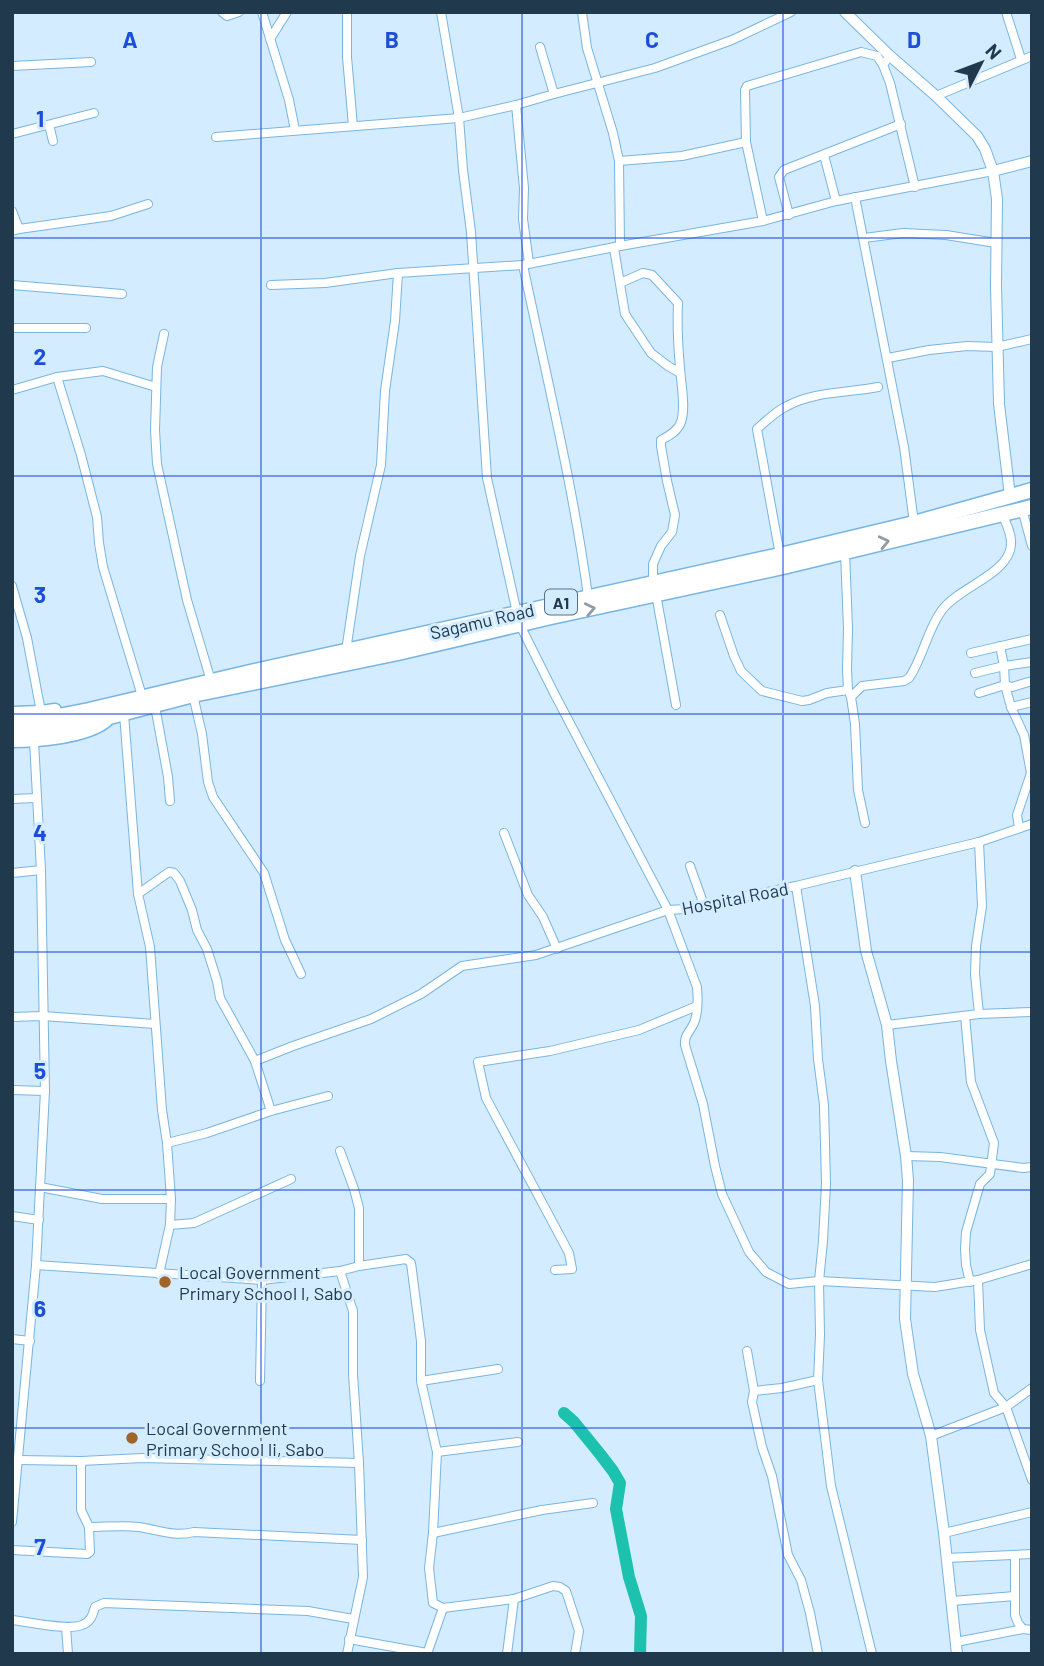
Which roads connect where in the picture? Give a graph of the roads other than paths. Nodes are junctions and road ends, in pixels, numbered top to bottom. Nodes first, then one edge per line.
1 (222, 12) edge
2 (239, 12) edge
3 (262, 12) edge
4 (287, 12) edge
5 (347, 12) edge
6 (441, 12) edge
7 (582, 12) edge
8 (791, 12) edge
9 (845, 12) edge
10 (1006, 12) edge
11 (270, 40) junction
12 (540, 47) dead end
13 (1032, 56) edge
14 (1021, 59) junction
15 (886, 60) junction
16 (90, 62) dead end
17 (12, 66) edge
18 (598, 83) junction
19 (554, 94) junction
20 (936, 96) junction
21 (516, 105) junction
22 (94, 113) dead end
23 (459, 118) junction
24 (901, 124) junction
25 (49, 125) junction
26 (353, 126) junction
27 (295, 130) junction
28 (12, 134) edge
29 (216, 136) dead end
30 (53, 141) dead end
31 (746, 142) junction
32 (824, 155) junction
33 (619, 161) junction
34 (1032, 161) edge
35 (993, 171) junction
36 (915, 187) junction
37 (855, 197) junction
38 (836, 201) junction
39 (148, 204) dead end
40 (12, 211) edge
41 (789, 215) junction
42 (763, 221) junction
43 (16, 230) edge
44 (864, 238) junction
45 (996, 243) junction
46 (617, 247) junction
47 (526, 264) junction
48 (473, 268) junction
49 (398, 273) junction
50 (620, 283) junction
51 (12, 285) edge
52 (271, 285) dead end
53 (122, 294) dead end
54 (12, 328) edge
55 (86, 328) dead end
56 (164, 334) dead end
57 (1032, 339) edge
58 (997, 347) junction
59 (888, 358) junction
60 (680, 373) junction
61 (57, 377) junction
62 (156, 387) junction
63 (878, 387) dead end
64 (12, 390) edge
65 (1032, 490) edge
66 (1010, 496) junction
67 (1027, 508) edge
68 (1002, 514) junction
69 (964, 516) junction
70 (914, 523) junction
71 (1032, 546) edge
72 (845, 552) junction
73 (780, 555) junction
74 (12, 586) edge
75 (654, 588) junction
76 (588, 596) junction
77 (720, 615) dead end
78 (518, 619) junction
79 (1032, 639) edge
80 (1000, 646) junction
81 (346, 651) junction
82 (971, 653) dead end
83 (1032, 662) edge
84 (1004, 666) junction
85 (847, 670) junction
86 (975, 673) dead end
87 (211, 681) junction
88 (1032, 681) edge
89 (1005, 685) junction
90 (862, 686) junction
91 (979, 693) dead end
92 (850, 694) junction
93 (193, 695) junction
94 (142, 696) junction
95 (1032, 702) edge
96 (676, 705) dead end
97 (155, 706) junction
98 (1011, 707) junction
99 (41, 712) junction
100 (114, 712) junction
101 (12, 713) edge
102 (91, 716) junction
103 (12, 721) edge
104 (12, 733) edge
105 (12, 741) edge
106 (34, 741) junction
107 (1031, 772) edge
108 (37, 798) junction
109 (12, 799) edge
110 (170, 801) dead end
111 (865, 823) dead end
112 (1032, 824) edge
113 (1018, 828) junction
114 (504, 833) dead end
115 (979, 842) junction
116 (690, 866) dead end
117 (41, 870) junction
118 (855, 871) junction
119 (12, 873) edge
120 (796, 886) junction
121 (138, 894) junction
122 (704, 905) junction
123 (668, 910) junction
124 (557, 949) junction
125 (301, 974) dead end
126 (697, 1006) junction
127 (1032, 1012) edge
128 (979, 1014) junction
129 (43, 1016) junction
130 (965, 1016) junction
131 (12, 1017) edge
132 (155, 1024) junction
133 (887, 1025) junction
134 (255, 1062) junction
135 (12, 1090) edge
136 (45, 1091) junction
137 (328, 1096) dead end
138 (271, 1111) junction
139 (167, 1143) junction
140 (340, 1151) dead end
141 (906, 1156) junction
142 (992, 1163) junction
143 (1032, 1167) edge
144 (291, 1179) dead end
145 (40, 1188) junction
146 (172, 1199) junction
147 (12, 1216) edge
148 (39, 1220) junction
149 (170, 1225) junction
150 (1032, 1264) edge
151 (36, 1265) junction
152 (359, 1266) junction
153 (340, 1270) junction
154 (555, 1270) dead end
155 (159, 1274) junction
156 (262, 1280) junction
157 (818, 1281) junction
158 (974, 1281) junction
159 (906, 1285) junction
160 (12, 1339) edge
161 (30, 1341) junction
162 (747, 1351) dead end
163 (498, 1369) dead end
164 (818, 1380) junction
165 (260, 1381) dead end
166 (421, 1381) junction
167 (1031, 1390) edge
168 (754, 1391) junction
169 (1006, 1407) junction
170 (17, 1416) edge
171 (931, 1436) junction
172 (519, 1442) dead end
173 (437, 1452) junction
174 (18, 1460) junction
175 (80, 1461) junction
176 (359, 1462) junction
177 (1032, 1480) edge
178 (593, 1503) dead end
179 (1032, 1512) edge
180 (12, 1522) edge
181 (89, 1527) junction
182 (433, 1533) junction
183 (944, 1534) junction
184 (362, 1540) junction
185 (12, 1550) edge
186 (1032, 1554) edge
187 (1015, 1555) junction
188 (947, 1558) junction
189 (1015, 1595) junction
190 (514, 1599) junction
191 (952, 1601) junction
192 (443, 1608) junction
193 (353, 1619) junction
194 (12, 1620) edge
195 (66, 1627) junction
196 (1028, 1630) edge
197 (349, 1639) junction
198 (956, 1642) junction
199 (68, 1654) edge
200 (347, 1654) edge
201 (427, 1654) edge
202 (507, 1654) edge
203 (575, 1654) edge
204 (818, 1654) edge
205 (872, 1654) edge
206 (957, 1654) edge

1 - 2 street
3 - 11 street
4 - 11 street
5 - 26 street
6 - 23 street, Hospital Road
7 - 18 street
8 - 18 street
9 - 15 street
10 - 14 street
11 - 27 street
12 - 19 street
13 - 14 street
14 - 20 street
15 - 20 street
15 - 24 street
15 - 31 street
16 - 17 street
18 - 19 street
18 - 33 street
19 - 21 street
20 - 35 street
21 - 23 street
21 - 47 street
22 - 25 street
23 - 26 street
23 - 48 street, Hospital Road
24 - 32 street
24 - 36 street
25 - 28 street
25 - 30 street
26 - 27 street
27 - 29 street
31 - 33 street
31 - 42 street
32 - 38 street
32 - 41 street
33 - 46 street
34 - 35 street
35 - 36 street
35 - 45 street
36 - 37 street
37 - 38 street
37 - 44 street
38 - 41 street
39 - 43 street
40 - 43 street
41 - 42 street
42 - 46 street
44 - 45 street
44 - 59 street
45 - 58 street
46 - 47 street
46 - 50 street
47 - 48 street
47 - 76 street
48 - 49 street
48 - 78 street, Hospital Road
49 - 52 street
49 - 81 street
50 - 60 street
50 - 60 street
51 - 53 street
54 - 55 street
56 - 62 street
57 - 58 street
58 - 59 street
58 - 66 street
59 - 70 street
60 - 75 street
61 - 62 street
61 - 64 street
61 - 94 street
62 - 87 street
63 - 73 street
65 - 66 highway, Sagamu Road / A1
66 - 69 highway, Sagamu Road / A1
67 - 68 highway, Sagamu Road / A1
67 - 71 street
68 - 69 highway, Sagamu Road / A1
68 - 90 street
69 - 70 highway, Sagamu Road / A1
72 -> 69 highway, Sagamu Road / A1
70 - 73 highway, Sagamu Road / A1
72 - 75 highway, Sagamu Road / A1
72 - 85 street
73 - 75 highway, Sagamu Road / A1
74 - 99 street
75 - 76 highway, Sagamu Road / A1
78 -> 75 highway, Sagamu Road / A1
75 - 96 street
76 - 78 highway, Sagamu Road / A1
77 - 92 street
78 - 81 highway, Sagamu Road / A1
78 - 93 highway, Sagamu Road / A1
78 - 123 street, Hospital Road
79 - 80 street
80 - 82 street
80 - 84 street
81 - 87 highway, Sagamu Road / A1
83 - 84 street
84 - 86 street
84 - 89 street
85 - 90 street
85 - 92 street
87 - 94 highway, Sagamu Road / A1
88 - 89 street
89 - 91 street
89 - 98 street
90 - 92 street
92 - 111 street
93 - 97 highway, Sagamu Road / A1
93 - 125 street
94 - 100 highway, Sagamu Road / A1
95 - 98 street
97 - 100 highway, Sagamu Road / A1
97 - 110 street
98 - 107 street
99 - 100 main road
99 - 101 main road
100 - 102 highway, Sagamu Road / A1
100 - 106 main road
100 - 121 street
102 - 103 highway, Sagamu Road / A1
102 - 104 highway, Sagamu Road / A1
105 - 106 main road
106 - 108 street
107 - 113 street
108 - 109 street
108 - 117 street
112 - 113 street, Hospital Road
113 - 115 street, Hospital Road
114 - 124 street
115 - 118 street, Hospital Road
115 - 128 street
116 - 122 street
117 - 119 street
117 - 129 street
118 - 120 street, Hospital Road
118 - 133 street
120 - 122 street, Hospital Road
120 - 157 street
121 - 132 street
121 - 134 street
122 - 123 street, Hospital Road
123 - 124 street
123 - 126 street
124 - 134 street
126 - 154 street
126 - 157 street
127 - 128 street
128 - 130 street
129 - 131 street
129 - 132 street
129 - 136 street
130 - 133 street
130 - 142 street
132 - 139 street
133 - 141 street
134 - 138 street
135 - 136 street
136 - 145 street
137 - 138 street
138 - 139 street
139 - 146 street
140 - 152 street
141 - 142 street
141 - 159 street
142 - 143 street
142 - 158 street
144 - 149 street
145 - 146 street
145 - 148 street
146 - 149 street
147 - 148 street
148 - 151 street
149 - 155 street
150 - 158 street
151 - 155 street
151 - 161 street
152 - 153 street
152 - 166 street
153 - 156 street
153 - 176 street
155 - 156 street
156 - 165 street
157 - 159 street
157 - 164 street
158 - 159 street
158 - 169 street
159 - 171 street
160 - 161 street
161 - 170 street
162 - 168 street
163 - 166 street
164 - 168 street
164 - 205 street
166 - 173 street
167 - 169 street
168 - 204 street
169 - 171 street
169 - 177 street
170 - 174 street
171 - 183 street
172 - 173 street
173 - 182 street
174 - 175 street
174 - 180 street
175 - 176 street
175 - 181 street
176 - 184 street
178 - 182 street
179 - 183 street
181 - 184 street
181 - 185 street
182 - 192 street
183 - 188 street
184 - 193 street
186 - 187 street
187 - 188 street
187 - 189 street
188 - 191 street
189 - 191 street
189 - 196 street
190 - 192 street
190 - 202 street
190 - 203 street
191 - 198 street
192 - 201 street
193 - 195 street
193 - 197 street
194 - 195 street
195 - 199 street
196 - 198 street
197 - 200 street
197 - 201 street
198 - 206 street

